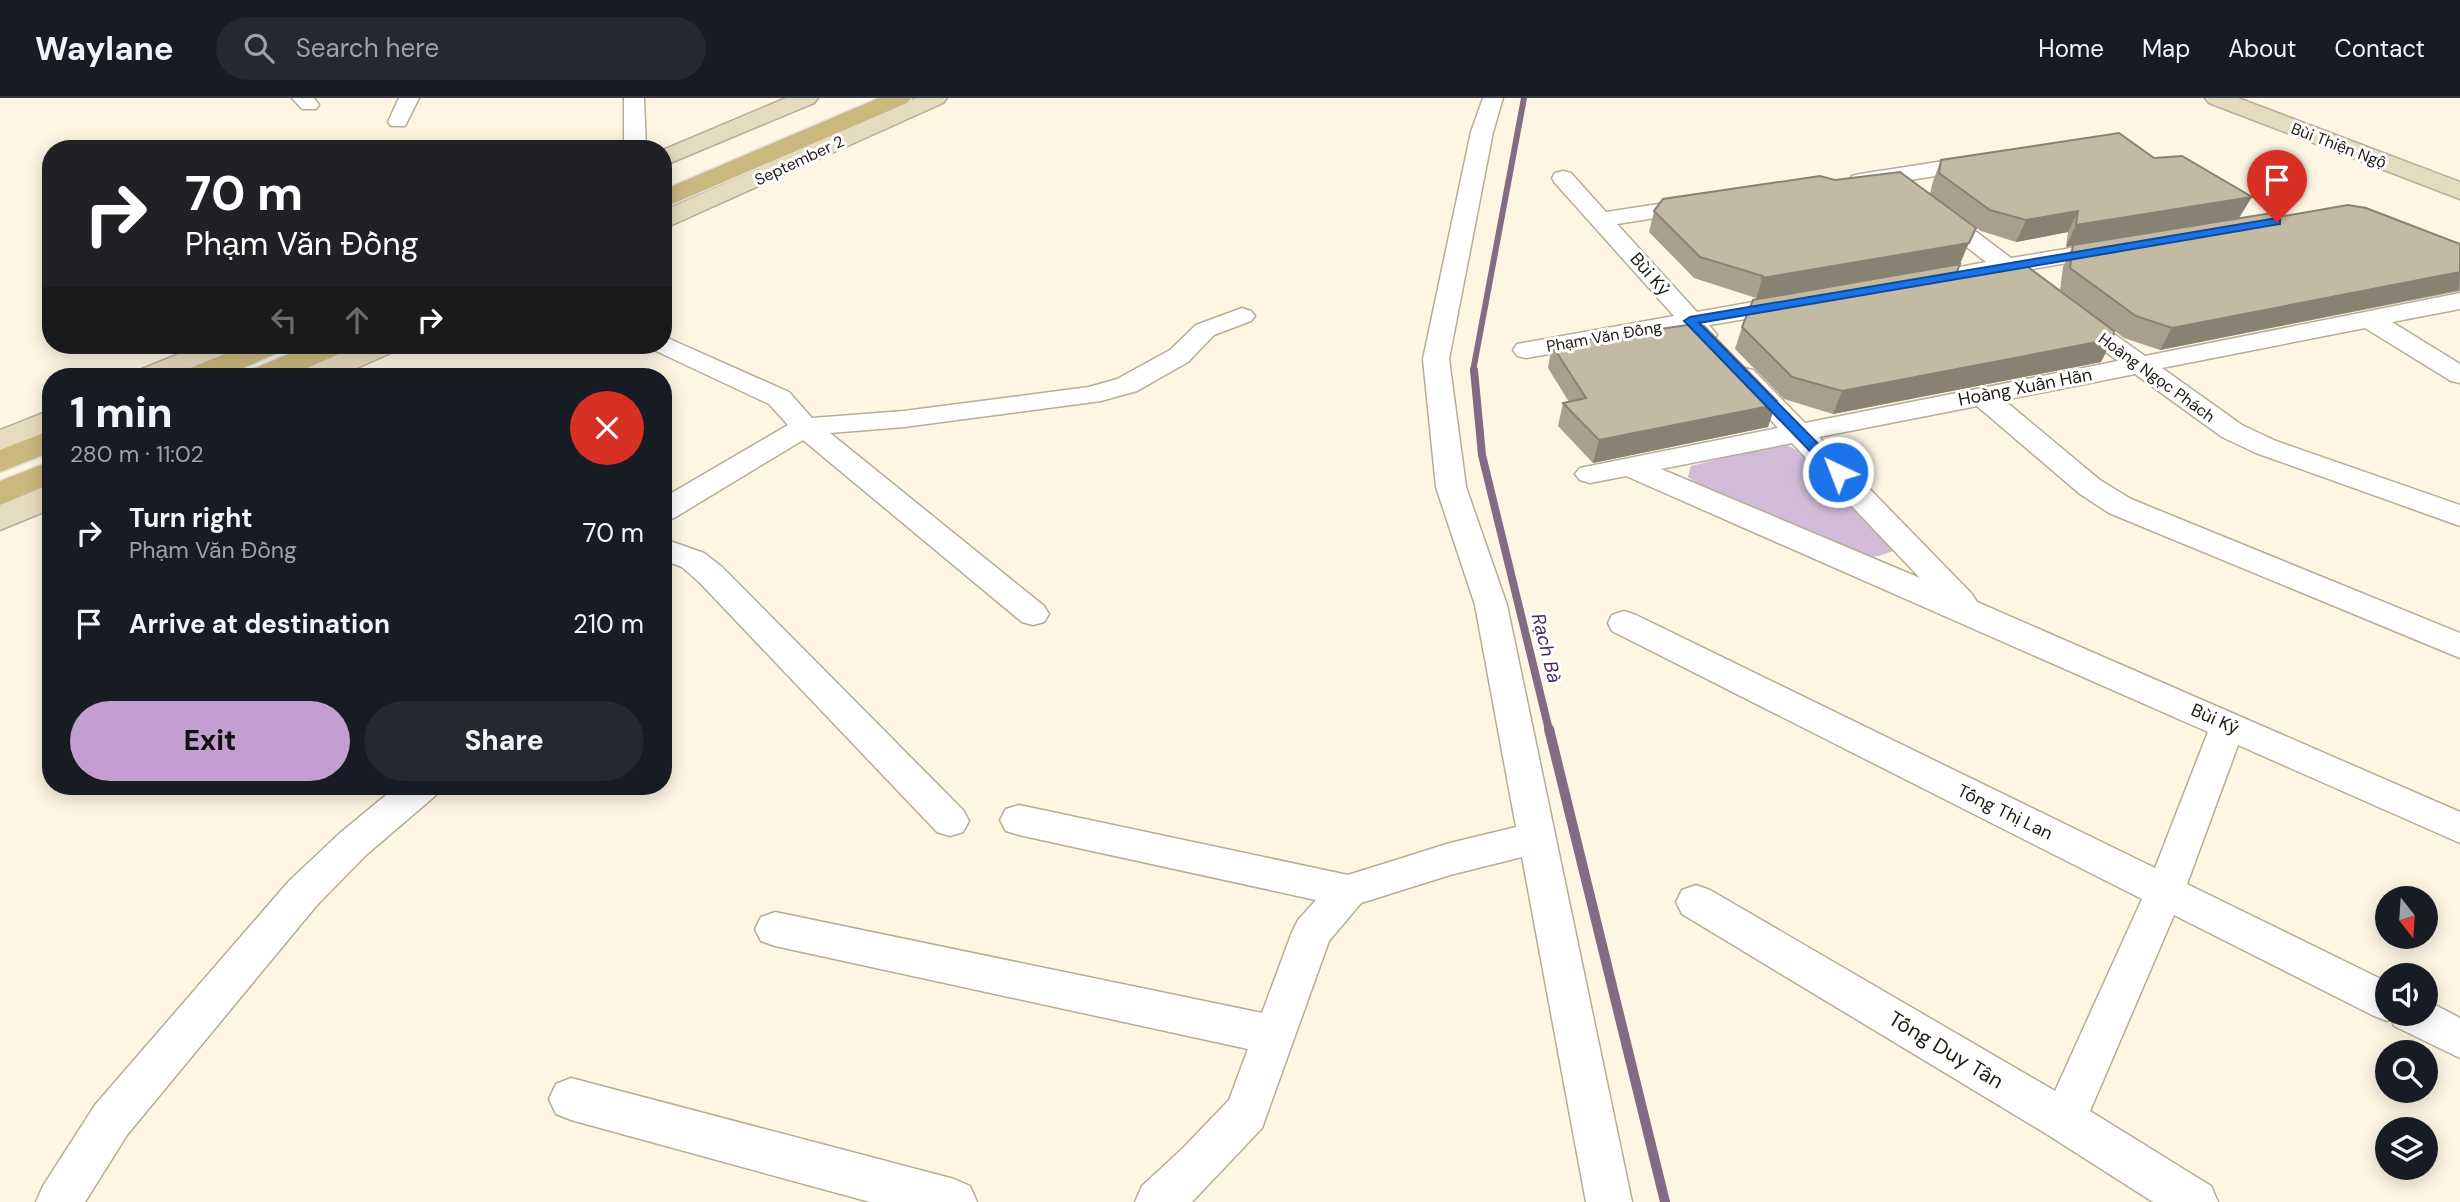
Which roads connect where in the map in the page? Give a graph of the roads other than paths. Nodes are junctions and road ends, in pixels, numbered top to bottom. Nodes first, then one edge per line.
1 (409, 98) edge
2 (634, 98) edge
3 (806, 98) edge
4 (841, 98) edge
5 (899, 98) edge
6 (935, 98) edge
7 (1493, 98) edge
8 (2217, 98) edge
9 (2266, 98) edge
10 (398, 122) dead end
11 (635, 140) edge
12 (672, 155) edge
13 (2009, 158) edge
14 (672, 171) edge
15 (2460, 171) edge
16 (1889, 176) junction
17 (1563, 178) dead end
18 (1834, 184) edge
19 (2460, 191) edge
20 (672, 196) edge
21 (1725, 201) edge
22 (672, 217) edge
23 (1602, 219) junction
24 (2141, 244) edge
25 (2006, 266) junction
26 (1923, 280) edge
27 (1814, 299) edge
28 (2460, 301) edge
29 (1242, 316) dead end
30 (2369, 319) junction
31 (1690, 321) junction
32 (672, 348) edge
33 (1526, 350) dead end
34 (206, 354) edge
35 (250, 354) edge
36 (314, 354) edge
37 (364, 354) edge
38 (2139, 365) junction
39 (172, 368) edge
40 (218, 368) edge
41 (282, 368) edge
42 (332, 368) edge
43 (2460, 375) edge
44 (1982, 396) junction
45 (42, 424) edge
46 (806, 427) junction
47 (1800, 432) junction
48 (0, 442) edge
49 (42, 444) edge
50 (0, 462) edge
51 (1628, 466) junction
52 (1590, 474) dead end
53 (42, 475) edge
54 (0, 494) edge
55 (42, 500) edge
56 (672, 506) edge
57 (2460, 516) edge
58 (0, 519) edge
59 (672, 550) edge
60 (1970, 611) junction
61 (1033, 614) dead end
62 (1624, 623) dead end
63 (2460, 646) edge
64 (2228, 725) junction
65 (411, 795) edge
66 (1019, 820) dead end
67 (950, 821) dead end
68 (2460, 828) edge
69 (1536, 838) junction
70 (1348, 891) junction
71 (2165, 892) junction
72 (1696, 902) dead end
73 (775, 929) dead end
74 (2375, 996) edge
75 (2434, 1026) edge
76 (1275, 1035) junction
77 (2460, 1039) edge
78 (571, 1099) dead end
79 (2064, 1120) junction
80 (59, 1202) edge
81 (954, 1202) edge
82 (1158, 1202) edge
83 (1609, 1202) edge
84 (2195, 1202) edge

1 - 10 street
2 - 11 street
3 - 12 main road
4 - 14 main road
5 - 20 main road, September 2
6 - 22 main road, September 2
7 - 69 street
8 - 19 main road, Bùi Thiện Ngộ
9 - 15 main road
13 - 16 street
16 - 18 street
16 - 25 street, Hoàng Ngọc Phách
17 - 23 street, Bùi Kỷ
21 - 23 street
23 - 31 street, Bùi Kỷ
24 - 25 street
25 - 26 street
25 - 38 street, Hoàng Ngọc Phách
27 - 31 street, Phạm Văn Đồng
28 - 30 street, Hoàng Xuân Hãn
29 - 46 street
30 - 38 street, Hoàng Xuân Hãn
30 - 43 street
31 - 33 street, Phạm Văn Đồng
31 - 47 street, Bùi Kỷ
32 - 46 street
34 - 39 main road
35 - 40 main road
36 - 41 main road
37 - 42 main road
38 - 44 street, Hoàng Xuân Hãn
38 - 57 street, Hoàng Ngọc Phách
44 - 47 street, Hoàng Xuân Hãn
44 - 63 street
45 - 48 main road
46 - 56 street
46 - 61 street
47 - 51 street, Hoàng Xuân Hãn
47 - 60 street, Bùi Kỷ
49 - 50 main road
51 - 52 street, Hoàng Xuân Hãn
51 - 60 street, Bùi Kỷ
53 - 54 main road
55 - 58 main road
59 - 67 street
60 - 64 street, Bùi Kỷ
62 - 71 street, Tống Thị Lan
64 - 68 street, Bùi Kỷ
64 - 71 street
65 - 80 street
66 - 70 street
69 - 70 street
69 - 83 street
70 - 76 street
71 - 74 street, Tống Thị Lan
71 - 79 street
72 - 79 street, Tống Duy Tân
73 - 76 street
75 - 77 street
76 - 82 street
78 - 81 street
79 - 84 street, Tống Duy Tân

